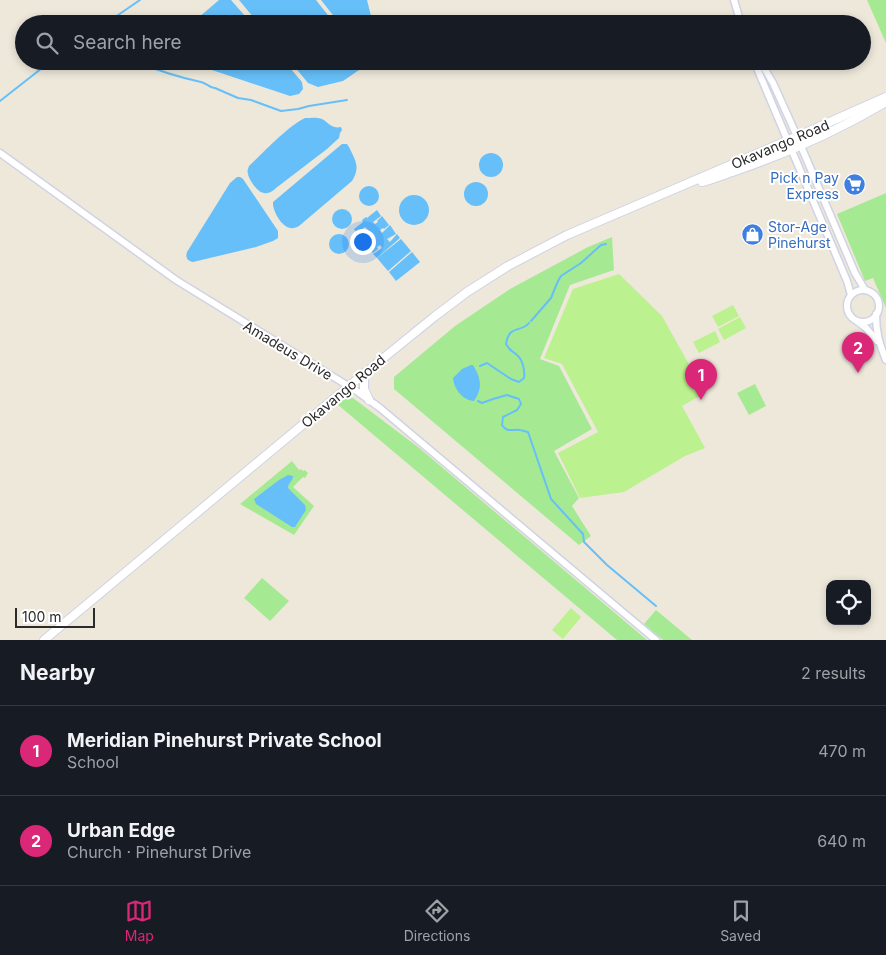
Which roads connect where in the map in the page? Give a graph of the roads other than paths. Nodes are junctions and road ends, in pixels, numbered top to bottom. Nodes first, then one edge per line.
1 (734, 0) edge
2 (738, 15) edge
3 (758, 70) edge
4 (766, 70) edge
5 (886, 97) edge
6 (886, 102) edge
7 (796, 137) junction
8 (787, 140) junction
9 (800, 146) junction
10 (791, 150) junction
11 (0, 153) edge
12 (673, 190) junction
13 (865, 290) junction
14 (851, 295) junction
15 (876, 314) junction
16 (857, 321) junction
17 (878, 342) junction
18 (886, 360) edge
19 (364, 373) junction
20 (348, 386) junction
21 (369, 400) junction
22 (44, 640) edge
23 (656, 640) edge

1 - 2 street
3 - 8 street
4 - 7 street
5 - 7 main road, Okavango Road
6 - 9 main road, Okavango Road
7 - 8 main road, Okavango Road
7 - 9 street
8 - 10 street
8 - 12 main road, Okavango Road
9 - 10 main road, Okavango Road
9 - 13 street
10 - 12 main road, Okavango Road
10 - 14 street
11 - 20 street, Amadeus Drive
12 - 19 main road, Okavango Road
13 - 14 street
13 - 15 street
14 - 16 street
15 - 16 street
15 - 17 street
16 - 17 street
17 - 18 street
19 - 20 main road, Okavango Road
19 - 21 main road
20 - 21 street, Amadeus Drive
20 - 22 main road, Okavango Road
21 - 23 street, Amadeus Drive

